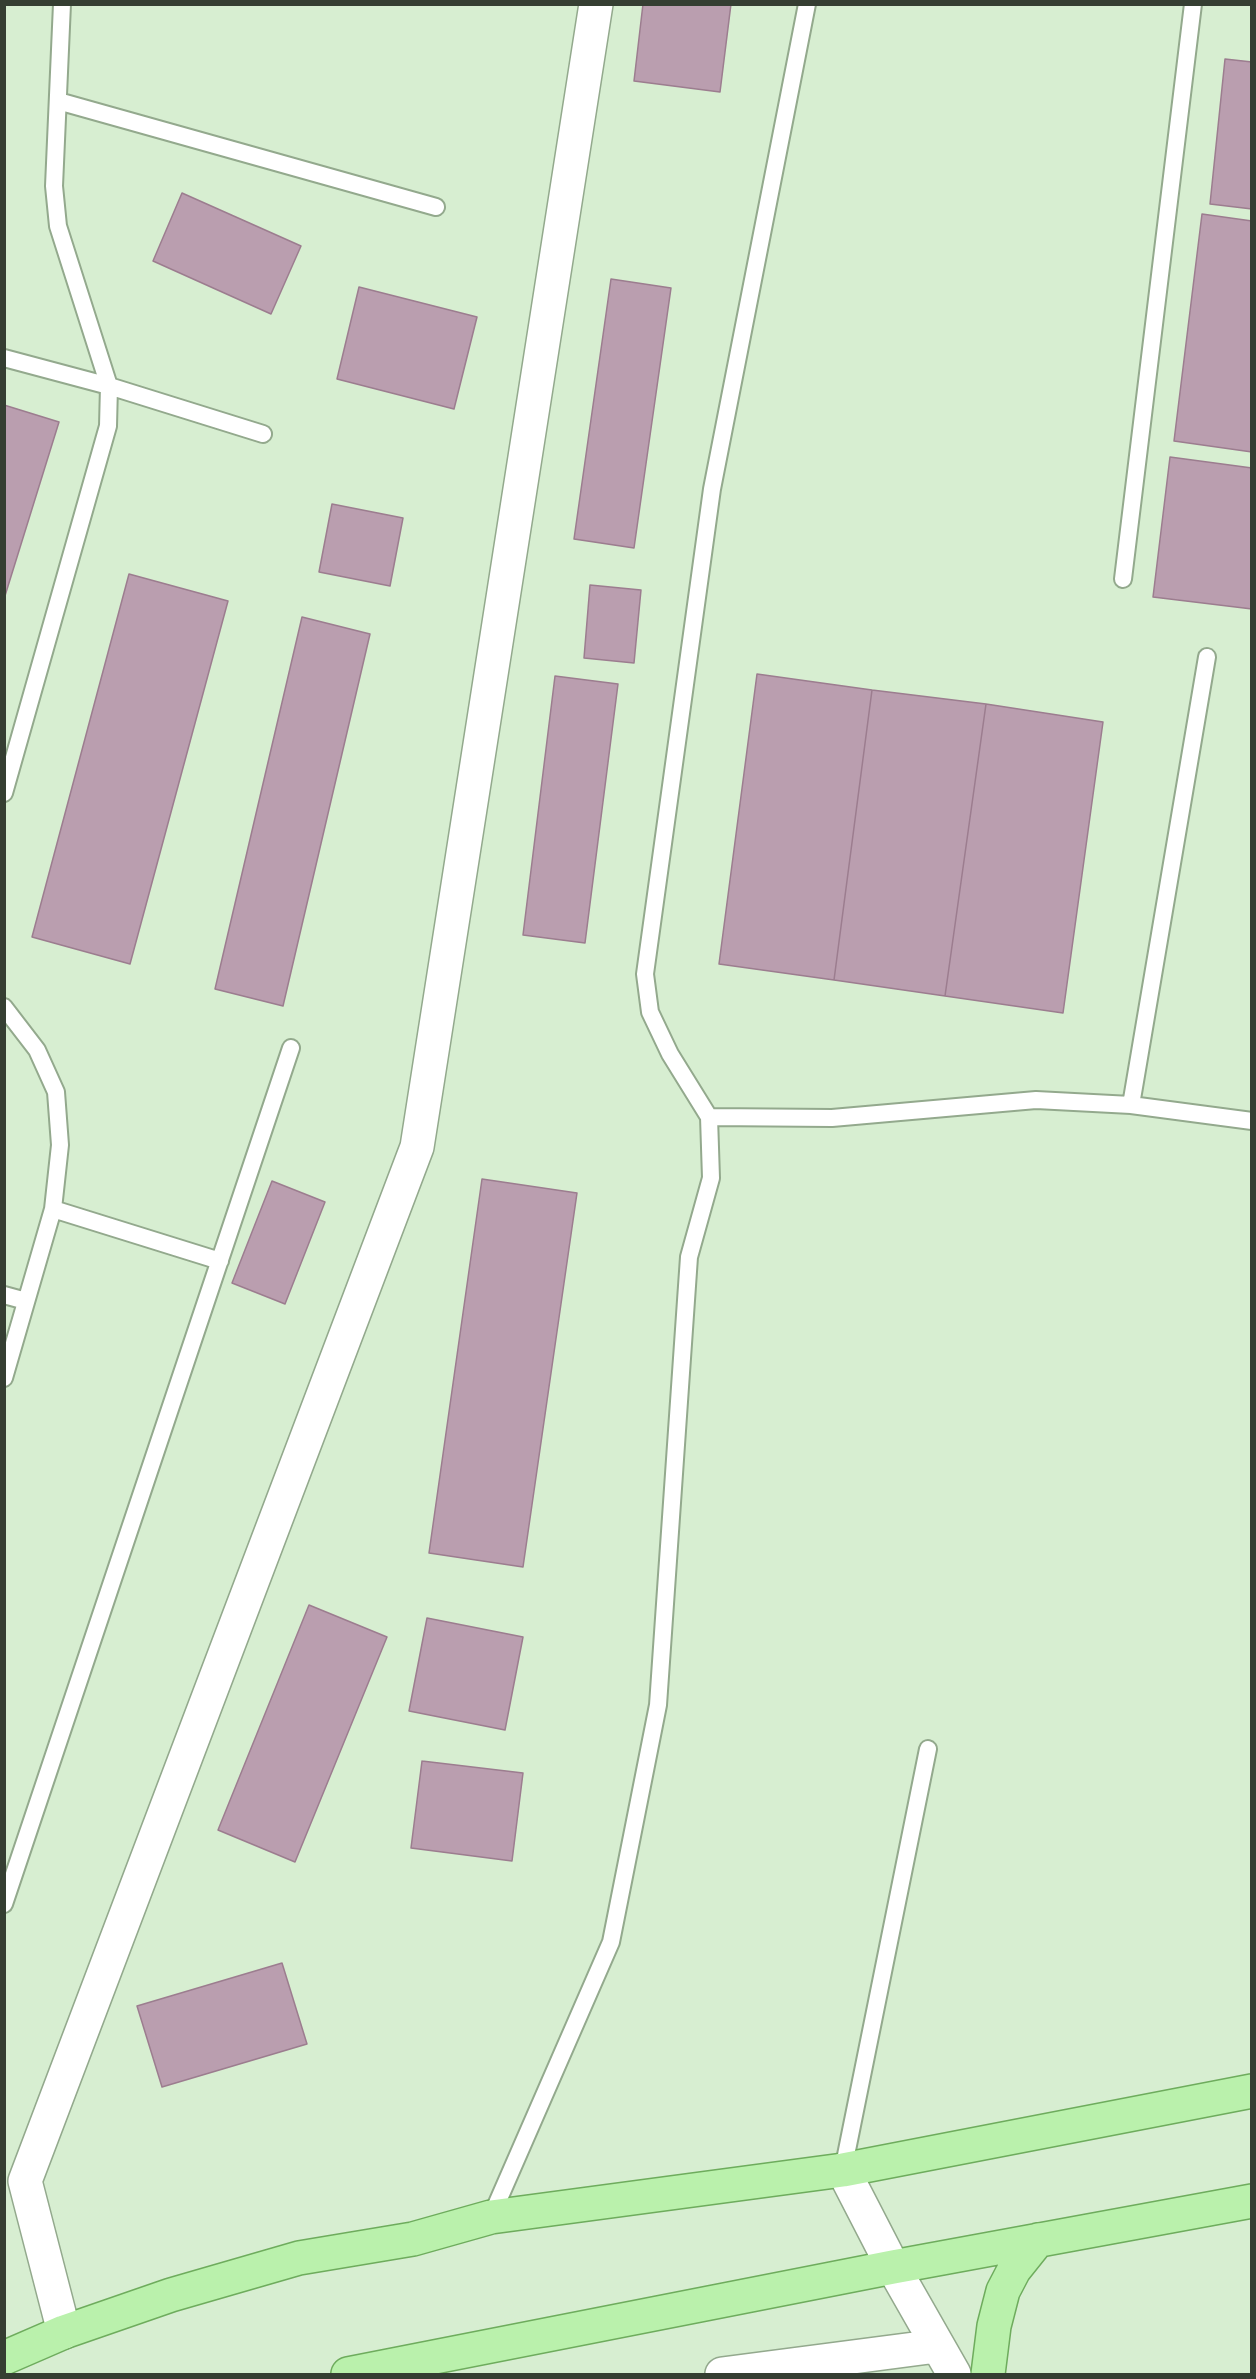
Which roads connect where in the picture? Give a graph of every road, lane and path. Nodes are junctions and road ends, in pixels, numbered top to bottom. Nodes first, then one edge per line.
1 (62, 4) edge
2 (596, 4) edge
3 (807, 4) edge
4 (1193, 4) edge
5 (58, 101) junction
6 (436, 207) dead end
7 (4, 358) edge
8 (109, 386) junction
9 (263, 434) dead end
10 (1123, 579) dead end
11 (1207, 657) dead end
12 (4, 793) edge
13 (4, 1008) edge
14 (291, 1048) dead end
15 (1131, 1105) junction
16 (709, 1117) junction
17 (1251, 1121) edge
18 (53, 1209) junction
19 (220, 1261) junction
20 (4, 1295) edge
21 (27, 1301) junction
22 (4, 1378) edge
23 (928, 1749) dead end
24 (4, 1904) edge
25 (1251, 2091) edge
26 (843, 2170) junction
27 (1251, 2201) edge
28 (491, 2217) junction
29 (1038, 2240) junction
30 (893, 2267) junction
31 (64, 2332) junction
32 (937, 2346) junction
33 (4, 2358) edge
34 (396, 2371) edge
35 (348, 2374) edge
36 (722, 2374) edge
37 (954, 2374) edge
38 (988, 2374) edge

1 - 5 lane
2 - 31 street
3 - 16 lane
4 - 10 lane
5 - 6 lane
5 - 8 lane
7 - 8 lane
8 - 9 lane
8 - 12 lane
11 - 15 lane
13 - 18 lane
14 - 19 lane
15 - 16 lane
15 - 17 lane
16 - 28 lane
18 - 19 lane
18 - 21 lane
19 - 24 lane
20 - 21 lane
21 - 22 lane
23 - 26 lane
25 - 26 main road
26 - 28 main road
26 - 30 street
27 - 29 main road
28 - 31 main road
29 - 30 main road
29 - 38 main road
30 - 32 street
30 - 34 main road
31 - 33 main road
32 - 36 street
32 - 37 street
34 - 35 main road

